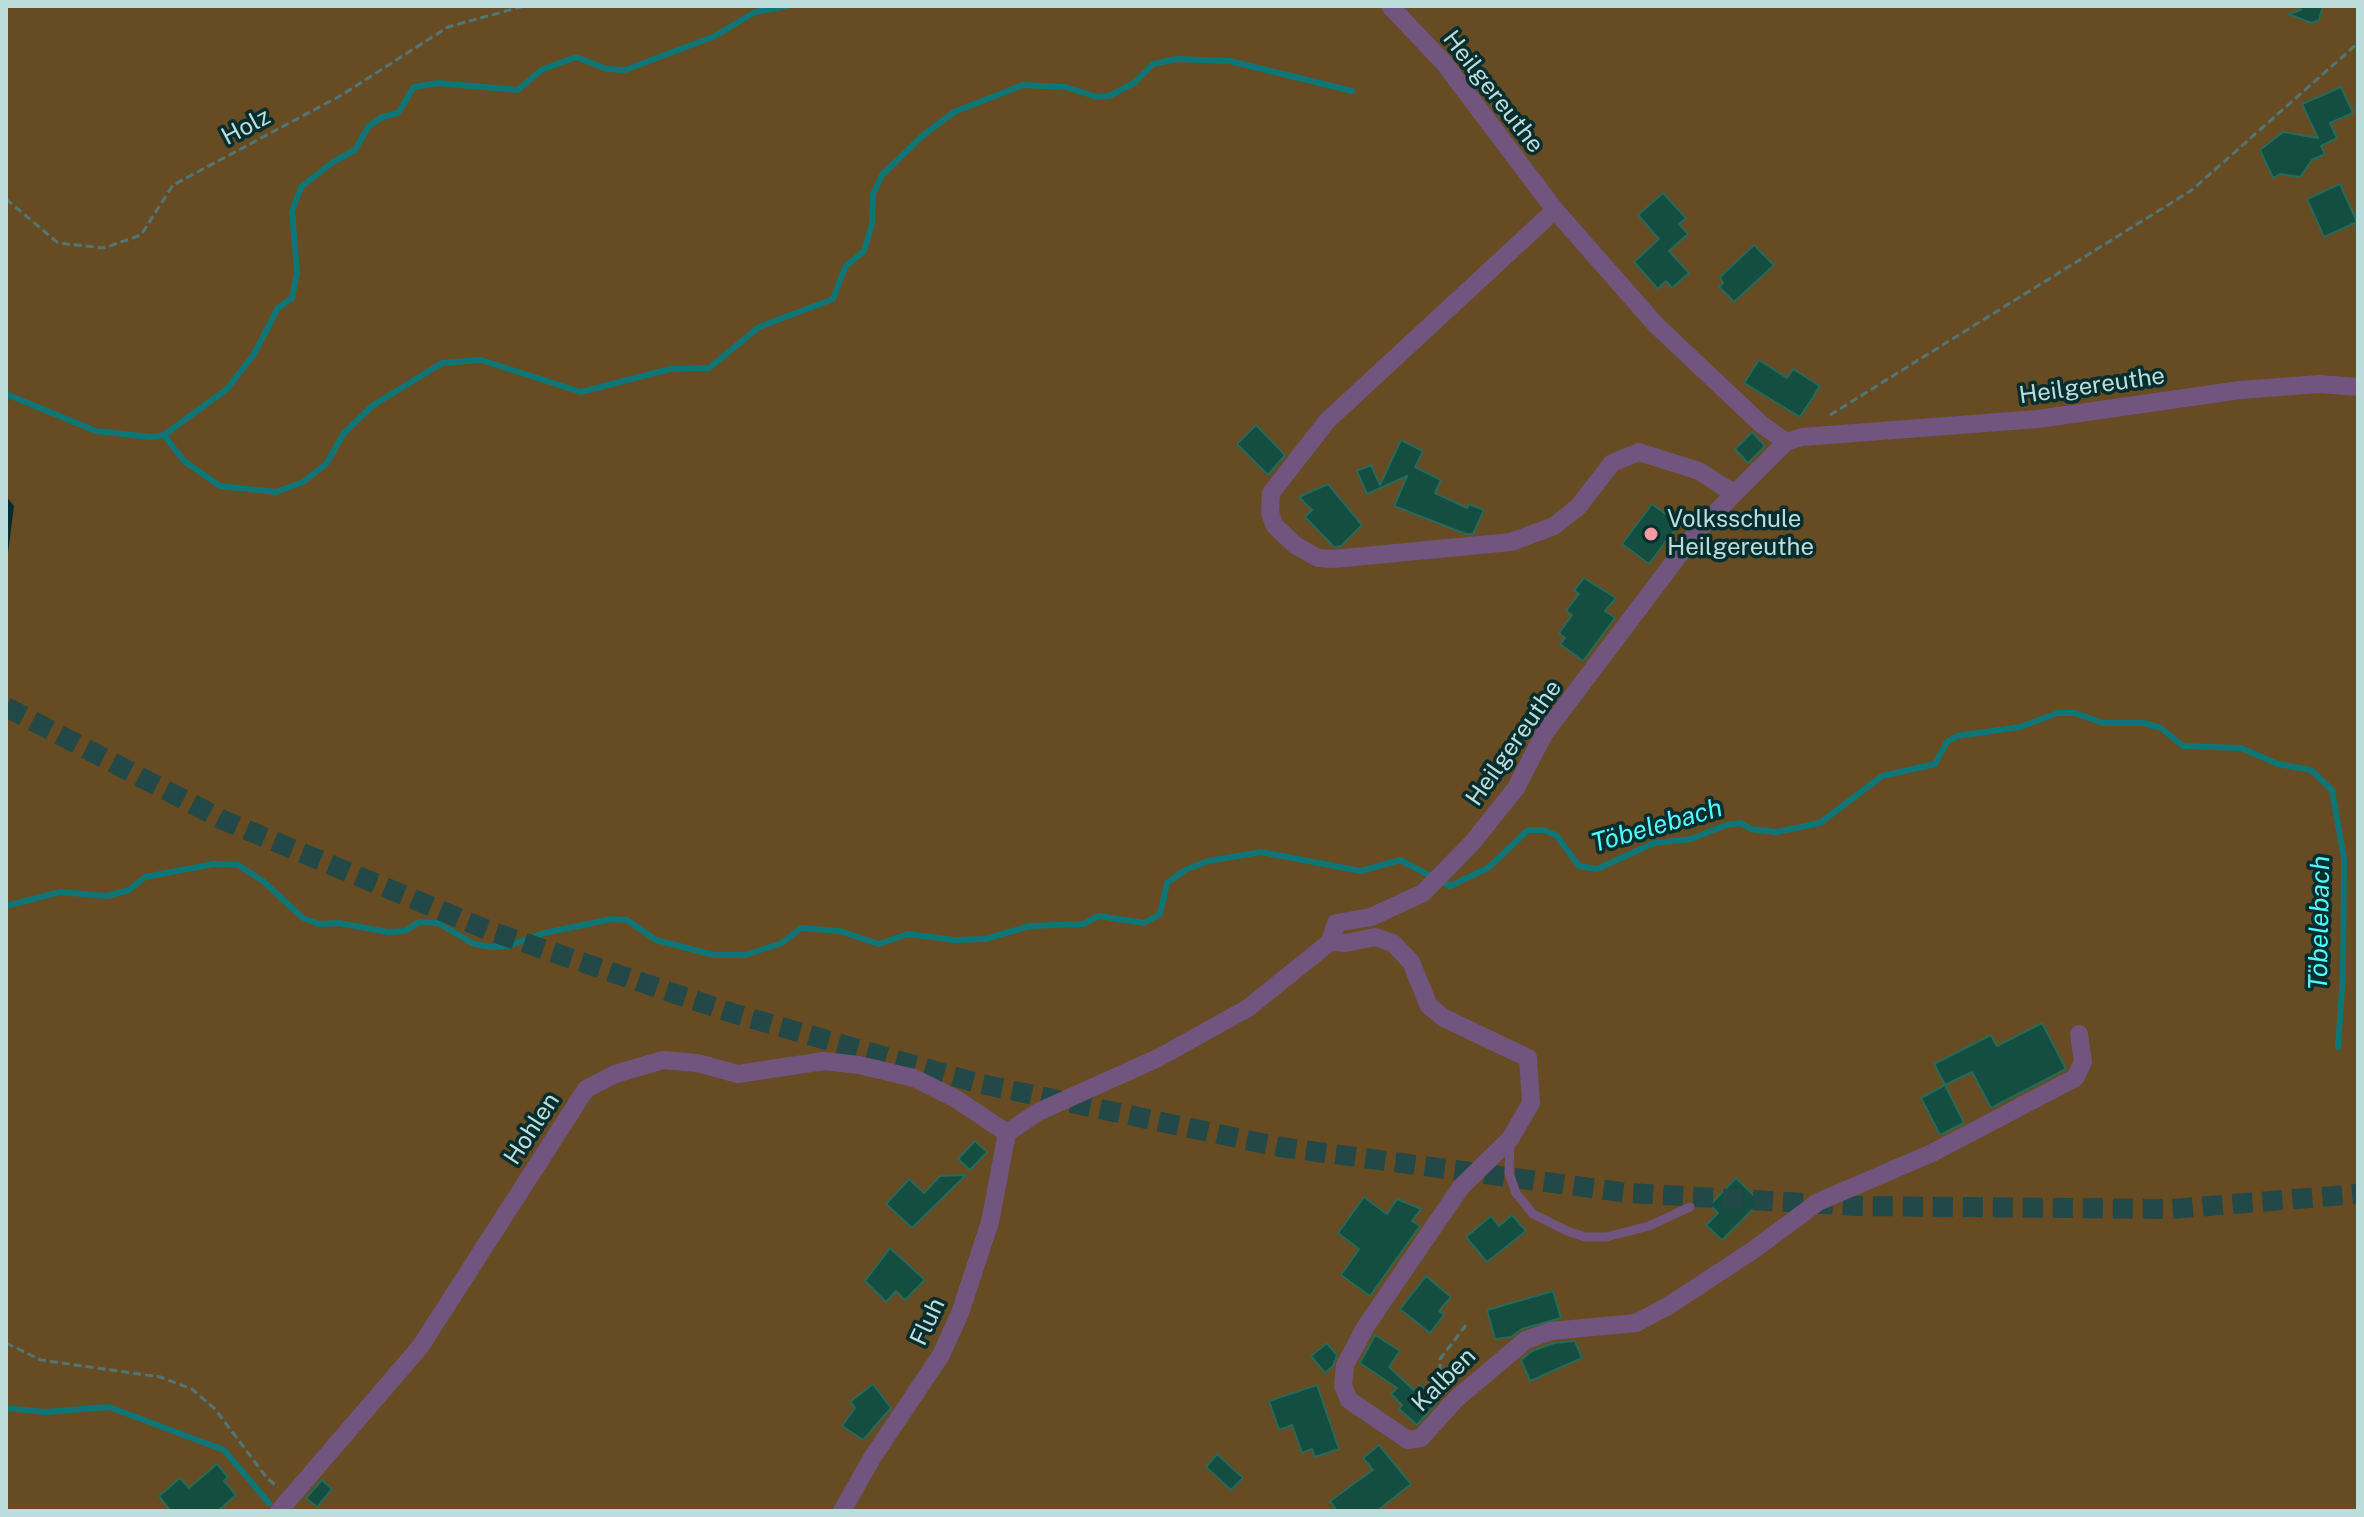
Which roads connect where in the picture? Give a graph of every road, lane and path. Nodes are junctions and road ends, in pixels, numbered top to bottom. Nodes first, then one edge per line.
1 (524, 6) edge
2 (1390, 6) edge
3 (2358, 43) edge
4 (6, 199) edge
5 (1555, 210) junction
6 (2358, 387) edge
7 (1827, 417) dead end
8 (1786, 442) junction
9 (1732, 492) junction
10 (1330, 942) junction
11 (2079, 1034) dead end
12 (1007, 1133) junction
13 (1510, 1139) junction
14 (1690, 1207) dead end
15 (1466, 1325) dead end
16 (6, 1343) edge
17 (1456, 1399) junction
18 (285, 1504) edge
19 (842, 1511) edge

1 - 4 path, Holz
2 - 5 street, Heilgereuthe
3 - 7 path
5 - 8 street, Heilgereuthe
5 - 9 street
6 - 8 street, Heilgereuthe
8 - 9 street, Heilgereuthe
9 - 10 street, Heilgereuthe
10 - 12 street, Heilgereuthe
10 - 13 street, Kalben
11 - 17 street, Kalben
12 - 18 street, Hohlen
12 - 19 street, Fluh
13 - 14 lane
13 - 17 street, Kalben
15 - 17 path
16 - 18 path

